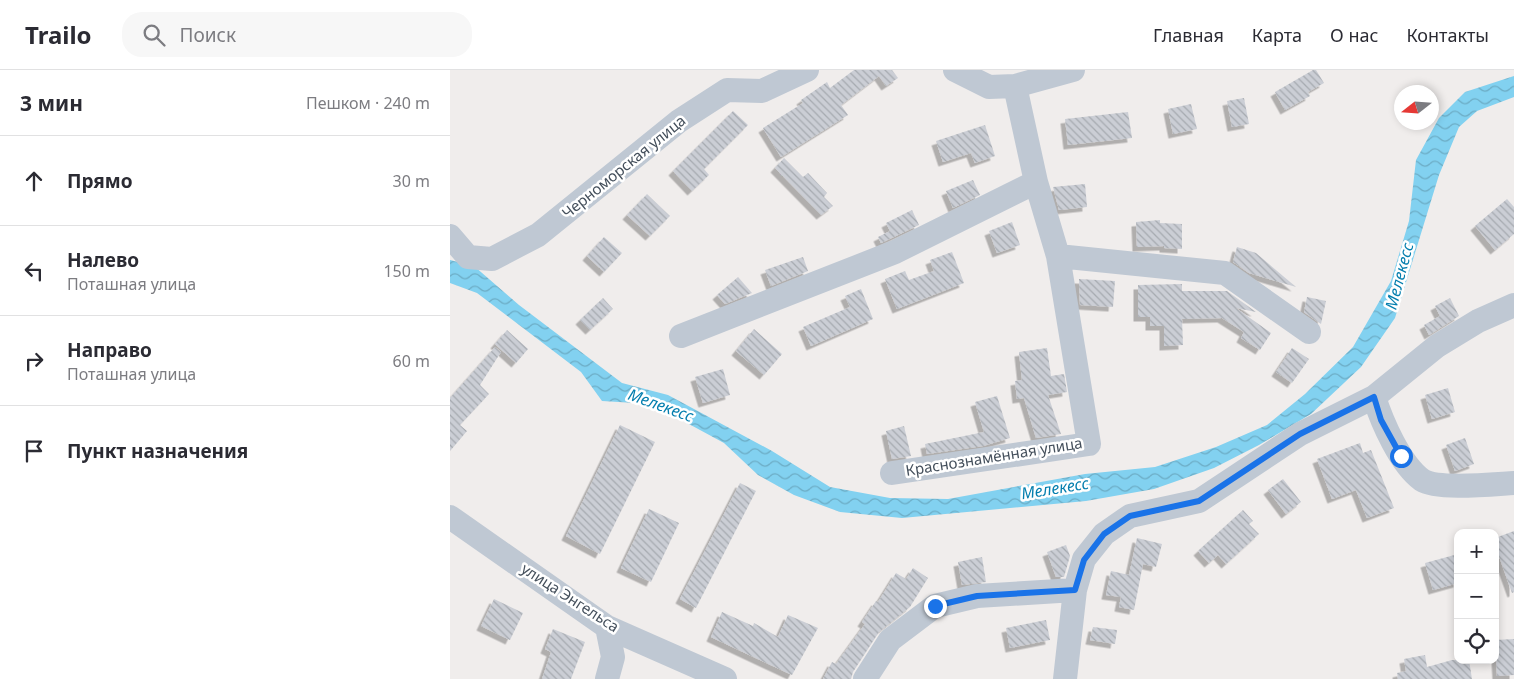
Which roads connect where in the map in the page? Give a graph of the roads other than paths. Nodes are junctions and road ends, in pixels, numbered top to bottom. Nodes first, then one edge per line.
1 (807, 70) edge
2 (955, 70) edge
3 (1073, 70) edge
4 (1015, 86) junction
5 (1036, 182) junction
6 (450, 236) edge
7 (1058, 256) junction
8 (1514, 305) edge
9 (1309, 332) dead end
10 (682, 336) dead end
11 (1374, 397) junction
12 (892, 473) dead end
13 (1514, 483) edge
14 (450, 517) edge
15 (1075, 590) junction
16 (607, 627) junction
17 (608, 679) edge
18 (725, 679) edge
19 (865, 679) edge
20 (1065, 679) edge

1 - 6 street, Черноморская улица
2 - 4 street
3 - 4 street
4 - 5 street, Краснознамённая улица
5 - 7 street, Краснознамённая улица
5 - 10 street
7 - 9 street
7 - 12 street, Краснознамённая улица
8 - 11 street
11 - 13 street
11 - 15 street
14 - 16 street, улица Энгельса
15 - 19 street
15 - 20 street
16 - 17 street
16 - 18 street, улица Энгельса

